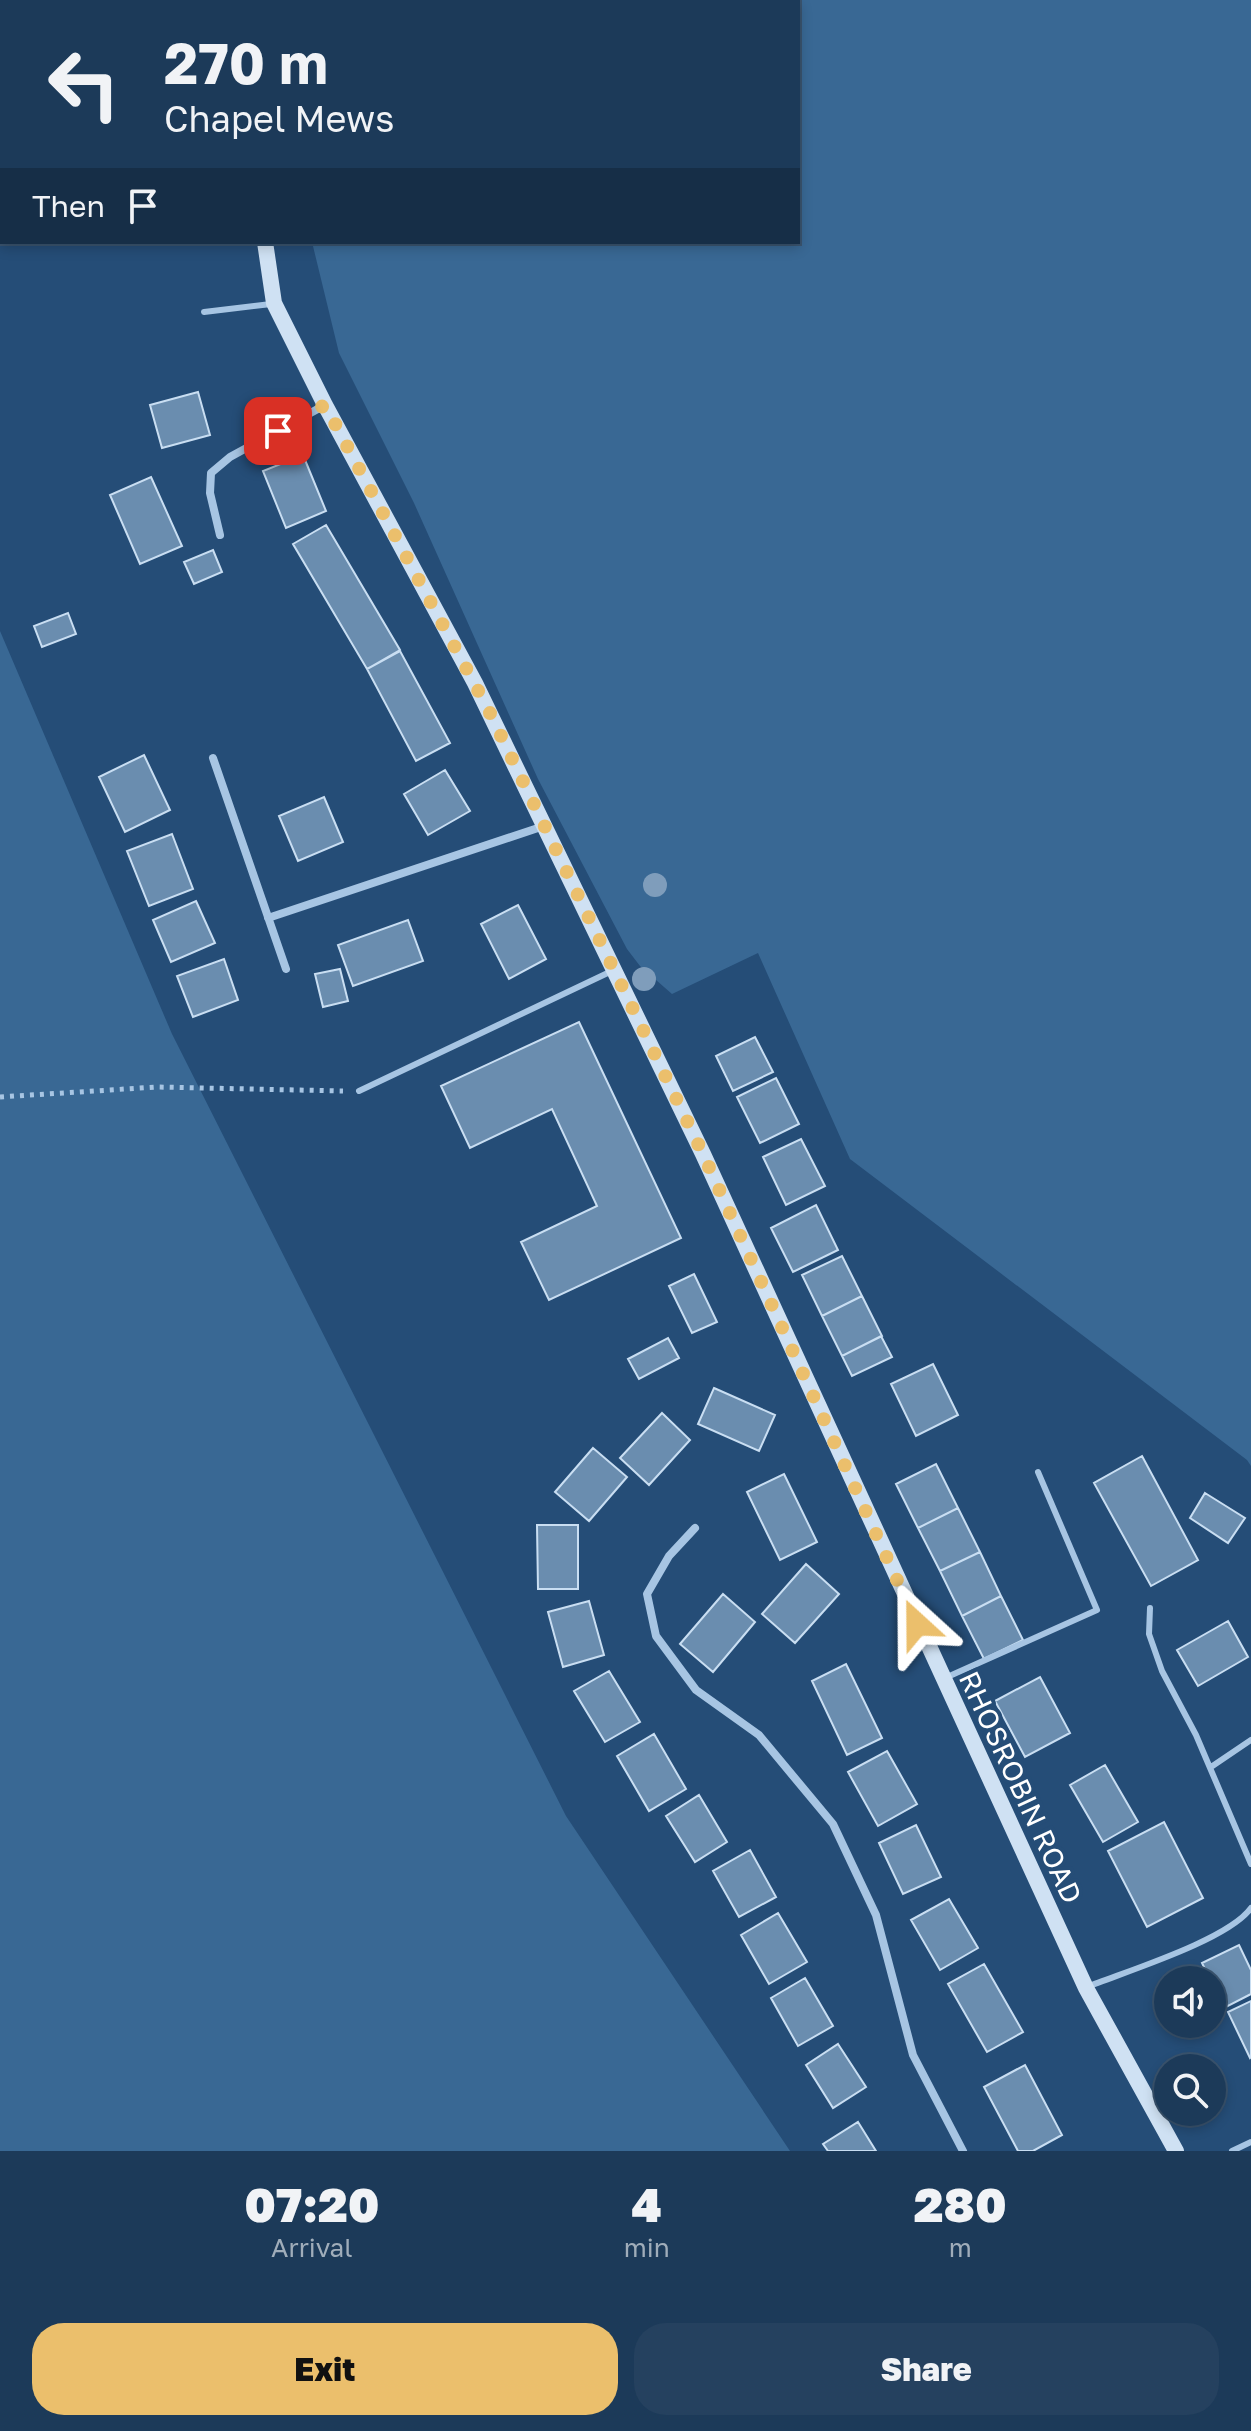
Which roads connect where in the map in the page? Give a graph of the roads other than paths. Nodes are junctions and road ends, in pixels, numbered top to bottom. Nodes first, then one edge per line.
1 (265, 244) edge
2 (274, 303) junction
3 (204, 312) dead end
4 (325, 405) junction
5 (220, 535) dead end
6 (213, 758) dead end
7 (544, 826) junction
8 (268, 918) junction
9 (286, 969) dead end
10 (614, 970) junction
11 (359, 1091) road end
12 (1038, 1472) dead end
13 (695, 1528) dead end
14 (1150, 1608) dead end
15 (942, 1679) junction
16 (1251, 1740) edge
17 (1211, 1767) junction
18 (1251, 1864) edge
19 (1251, 1908) edge
20 (1086, 1988) junction
21 (1251, 2142) edge
22 (963, 2151) edge
23 (1176, 2151) edge
24 (1232, 2151) edge

1 - 2 street, RHOSROBIN ROAD
2 - 3 lane
2 - 4 street, RHOSROBIN ROAD
4 - 5 street
4 - 7 street, RHOSROBIN ROAD
6 - 8 street
7 - 8 street
7 - 10 street, RHOSROBIN ROAD
8 - 9 street
10 - 11 lane
10 - 15 street, RHOSROBIN ROAD
12 - 15 lane
13 - 22 street
14 - 17 lane
15 - 20 street, RHOSROBIN ROAD
16 - 17 lane
17 - 18 lane
19 - 20 lane
20 - 23 street, RHOSROBIN ROAD
21 - 24 lane

